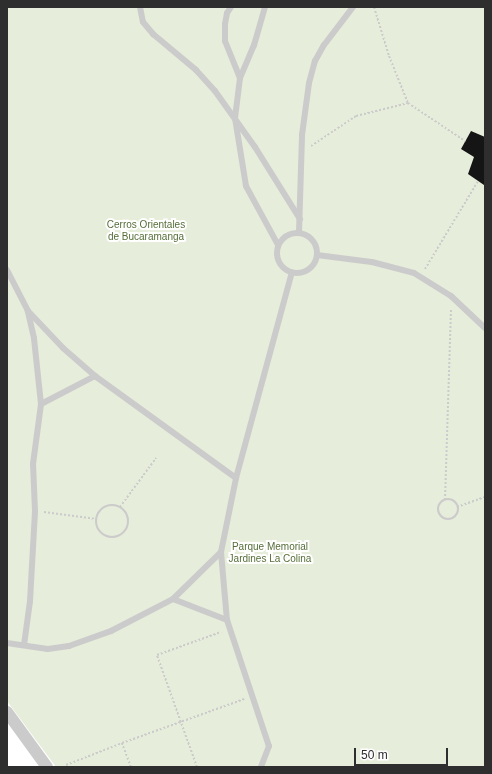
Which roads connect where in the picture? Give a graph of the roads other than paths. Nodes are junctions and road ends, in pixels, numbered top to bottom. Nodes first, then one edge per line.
1 (140, 7) edge
2 (231, 7) edge
3 (265, 7) edge
4 (353, 7) edge
5 (240, 78) junction
6 (235, 118) junction
7 (300, 219) junction
8 (299, 232) junction
9 (278, 245) junction
10 (317, 255) junction
11 (7, 270) edge
12 (292, 272) junction
13 (28, 311) junction
14 (485, 328) edge
15 (95, 376) junction
16 (41, 404) junction
17 (236, 478) junction
18 (221, 552) junction
19 (173, 600) junction
20 (227, 620) junction
21 (7, 643) edge
22 (24, 645) junction
23 (7, 712) edge
24 (47, 767) edge
25 (261, 767) edge

1 - 6 lane
2 - 5 lane
3 - 5 lane
4 - 7 lane
5 - 6 lane
6 - 7 lane
6 - 9 lane
7 - 8 lane
8 - 9 lane
8 - 10 lane
9 - 12 lane
10 - 12 lane
10 - 14 lane
11 - 13 lane
12 - 17 lane
13 - 15 lane
13 - 16 lane
15 - 16 lane
15 - 17 lane
16 - 22 lane
17 - 18 lane
18 - 19 lane
18 - 20 lane
19 - 20 lane
19 - 22 lane
20 - 25 lane
21 - 22 lane
23 - 24 street

